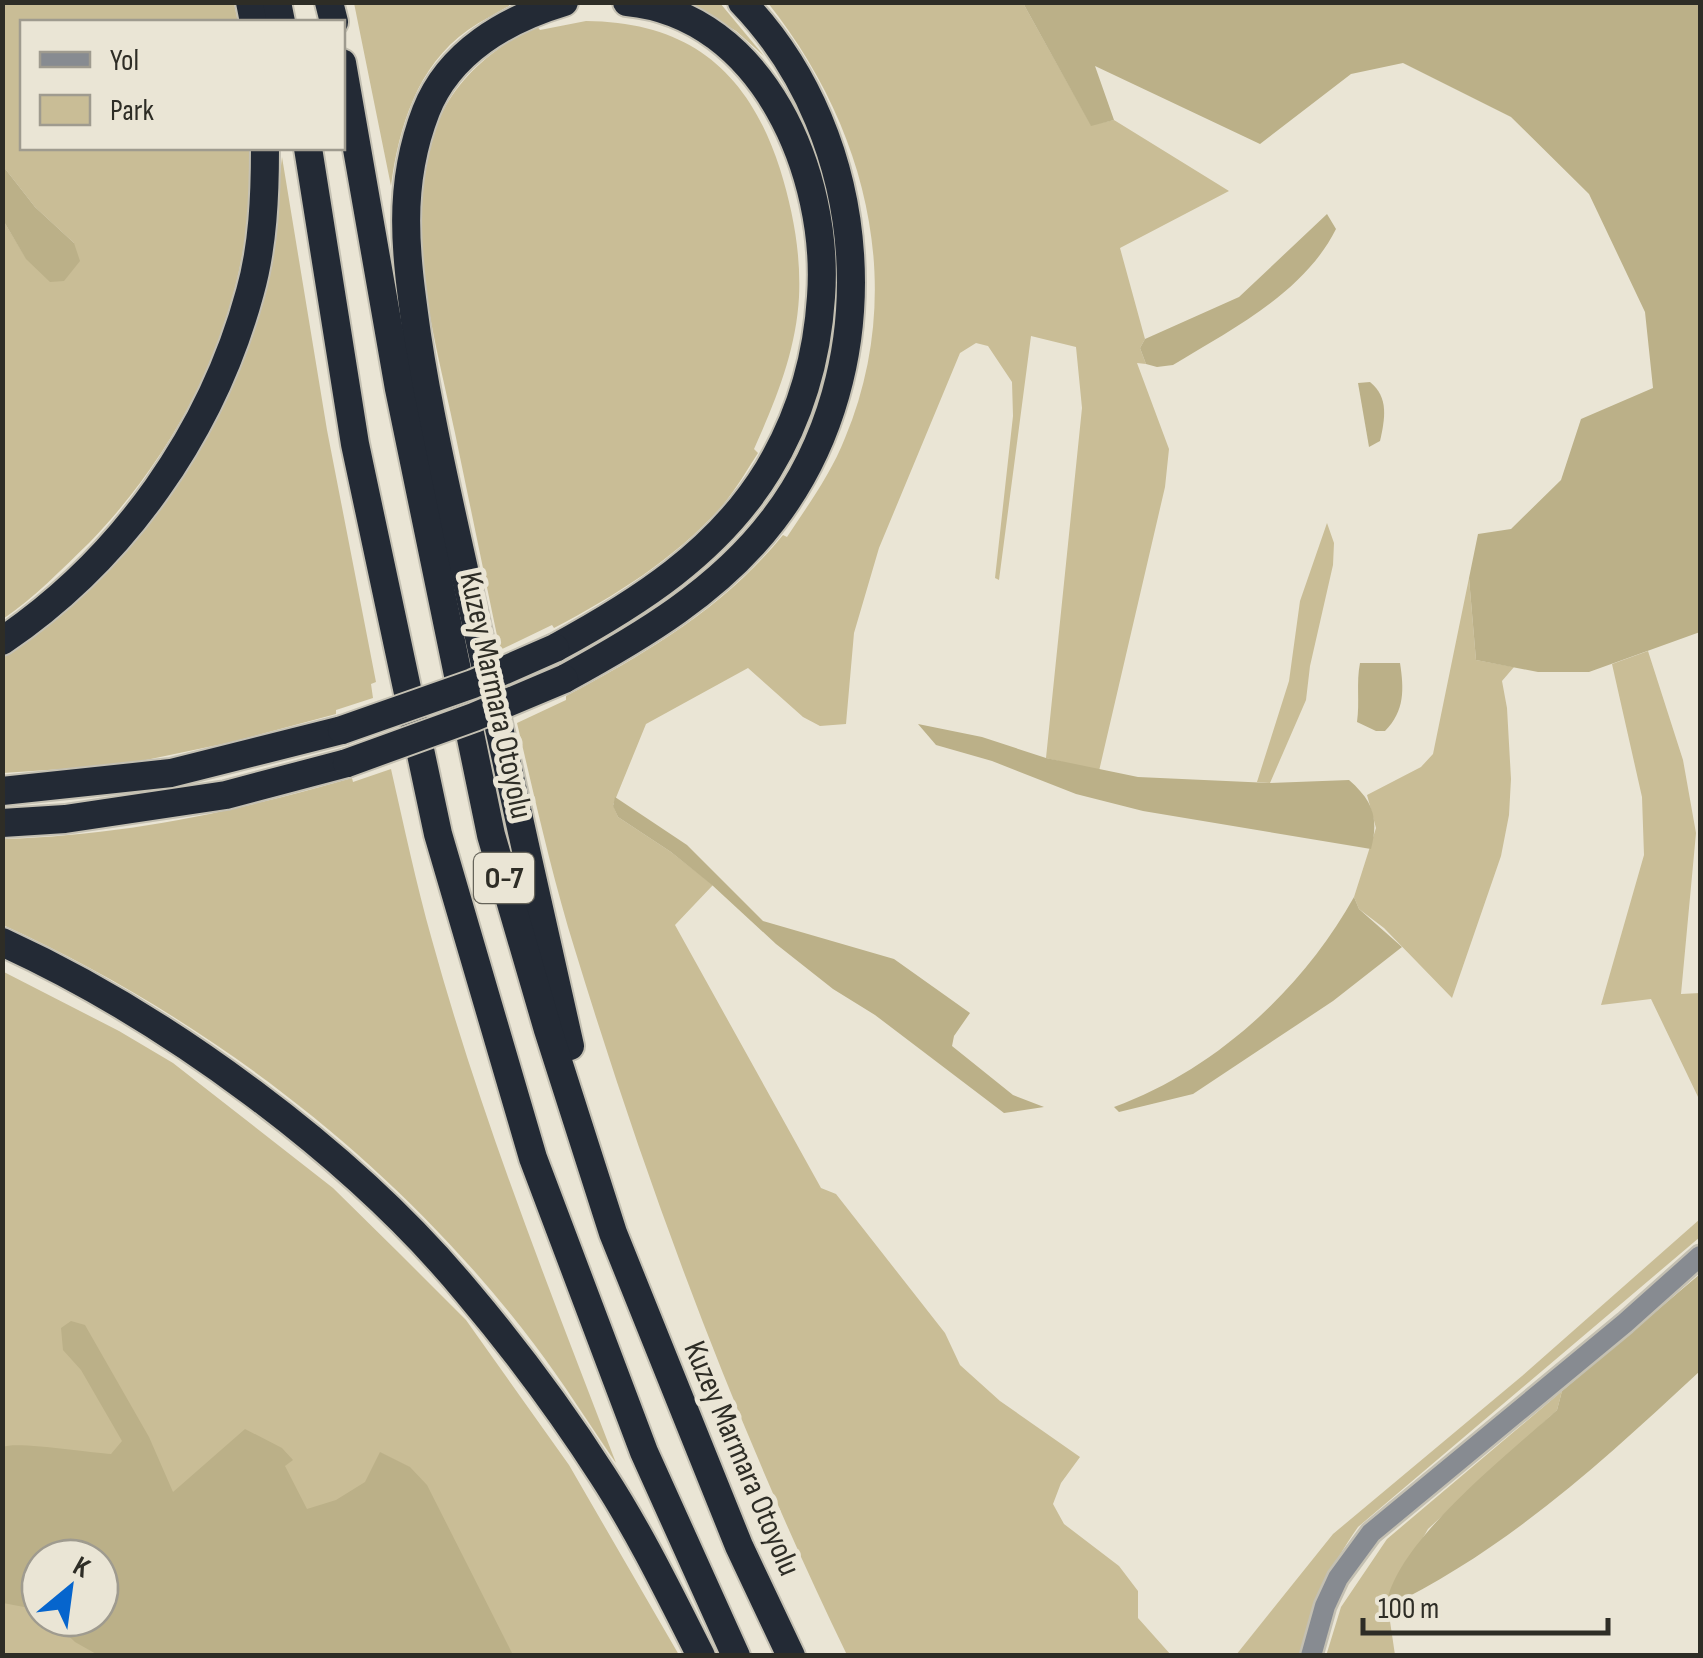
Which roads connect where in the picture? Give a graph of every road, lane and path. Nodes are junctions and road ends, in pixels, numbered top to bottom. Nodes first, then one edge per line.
1 (564, 2) edge
2 (627, 2) edge
3 (742, 2) edge
4 (345, 81) edge
5 (265, 150) edge
6 (308, 150) edge
7 (2, 641) edge
8 (2, 792) edge
9 (2, 823) edge
10 (2, 942) edge
11 (613, 1233) junction
12 (1700, 1256) edge
13 (702, 1656) edge
14 (736, 1656) edge
15 (791, 1656) edge
16 (1311, 1656) edge

1 - 11 highway
2 - 8 highway, bridge
3 - 9 highway, bridge
4 - 11 highway, Kuzey Marmara Otoyolu / O-7
5 - 7 highway
6 - 14 highway, O-7
10 - 13 highway
11 - 15 highway, Kuzey Marmara Otoyolu / O-7
12 - 16 street

